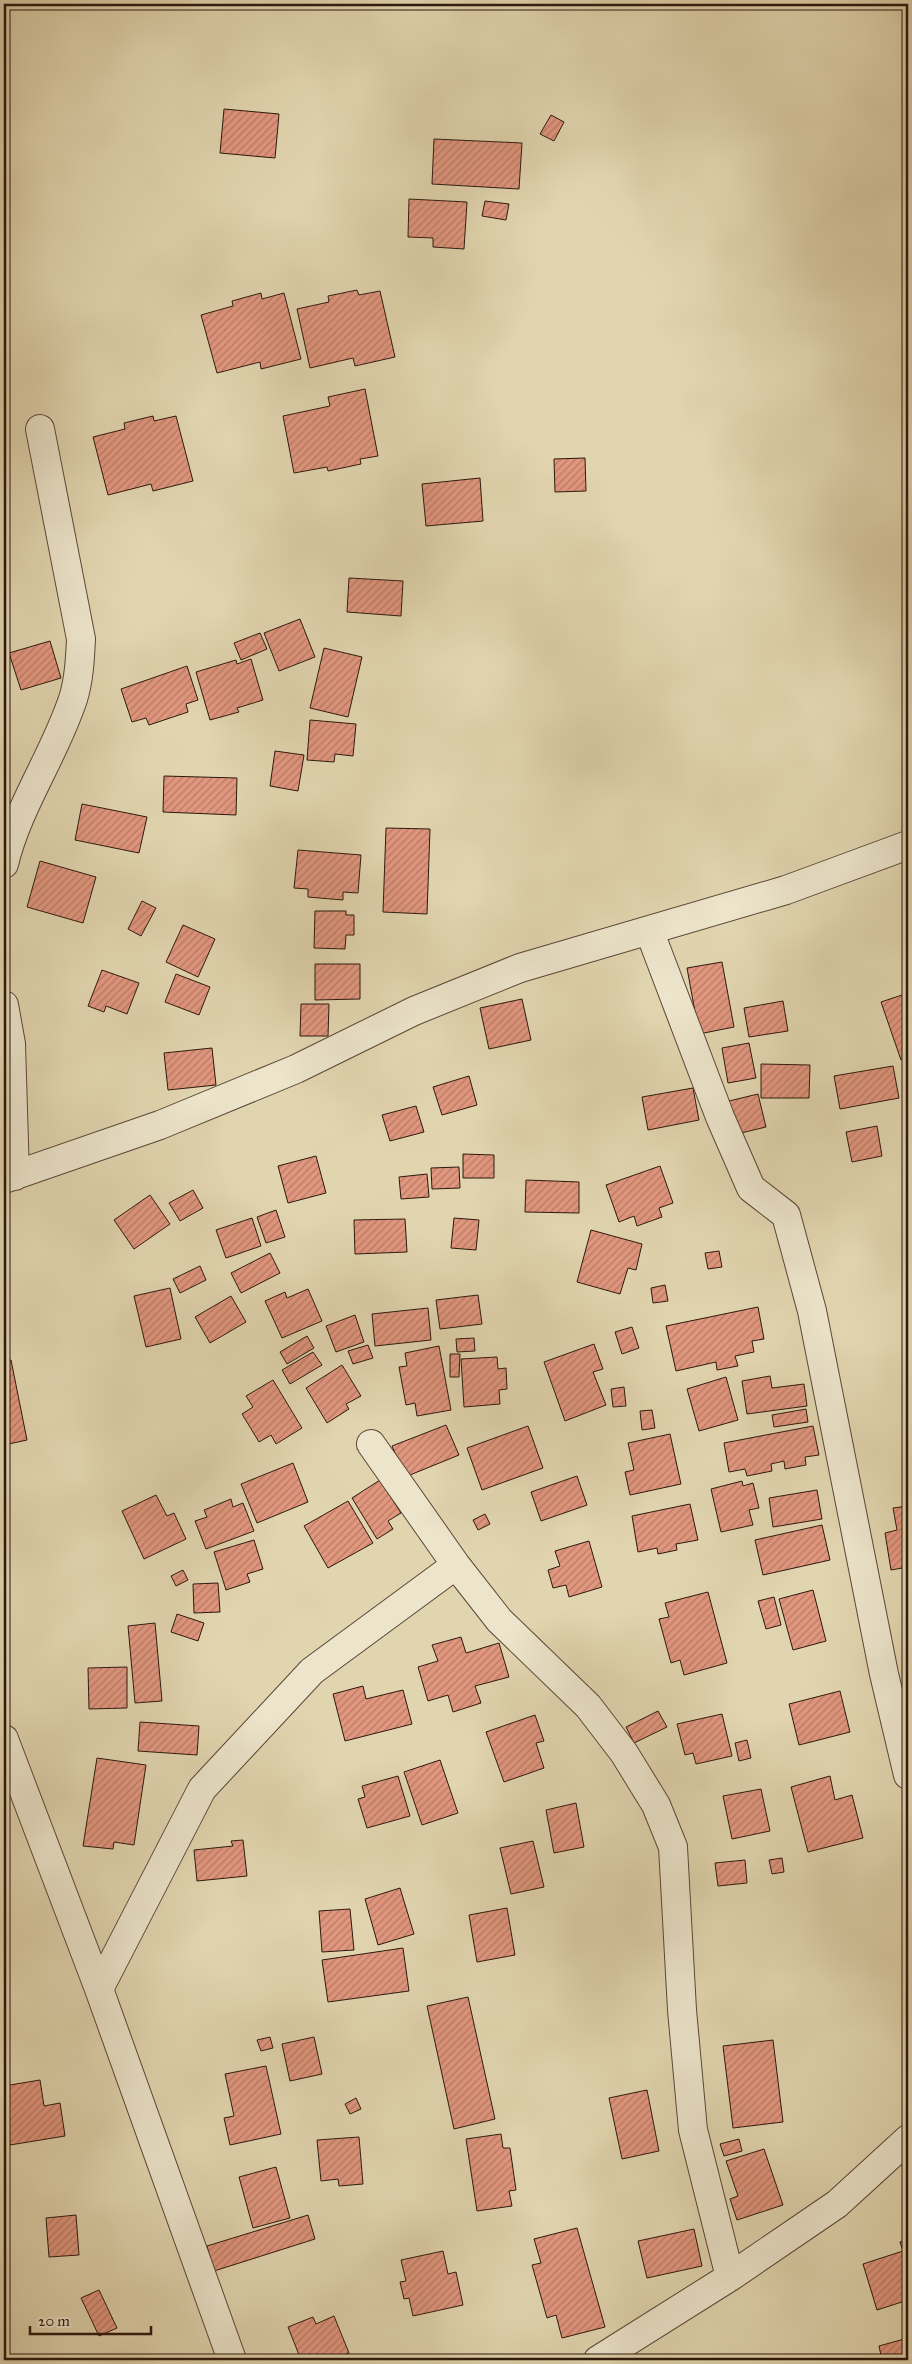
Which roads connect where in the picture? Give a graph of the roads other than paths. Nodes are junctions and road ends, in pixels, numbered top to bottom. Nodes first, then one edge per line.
1 (40, 429) dead end
2 (908, 845) edge
3 (4, 864) edge
4 (649, 930) junction
5 (4, 1005) edge
6 (9, 1178) edge
7 (371, 1444) dead end
8 (456, 1565) junction
9 (4, 1739) edge
10 (908, 1775) edge
11 (99, 1989) junction
12 (908, 2140) edge
13 (730, 2277) junction
14 (232, 2360) edge
15 (598, 2360) edge

1 - 3 street
2 - 4 street
4 - 6 street
4 - 10 street
5 - 6 street
7 - 8 street
8 - 11 street
8 - 13 street
9 - 11 street
11 - 14 street
12 - 13 street
13 - 15 street

